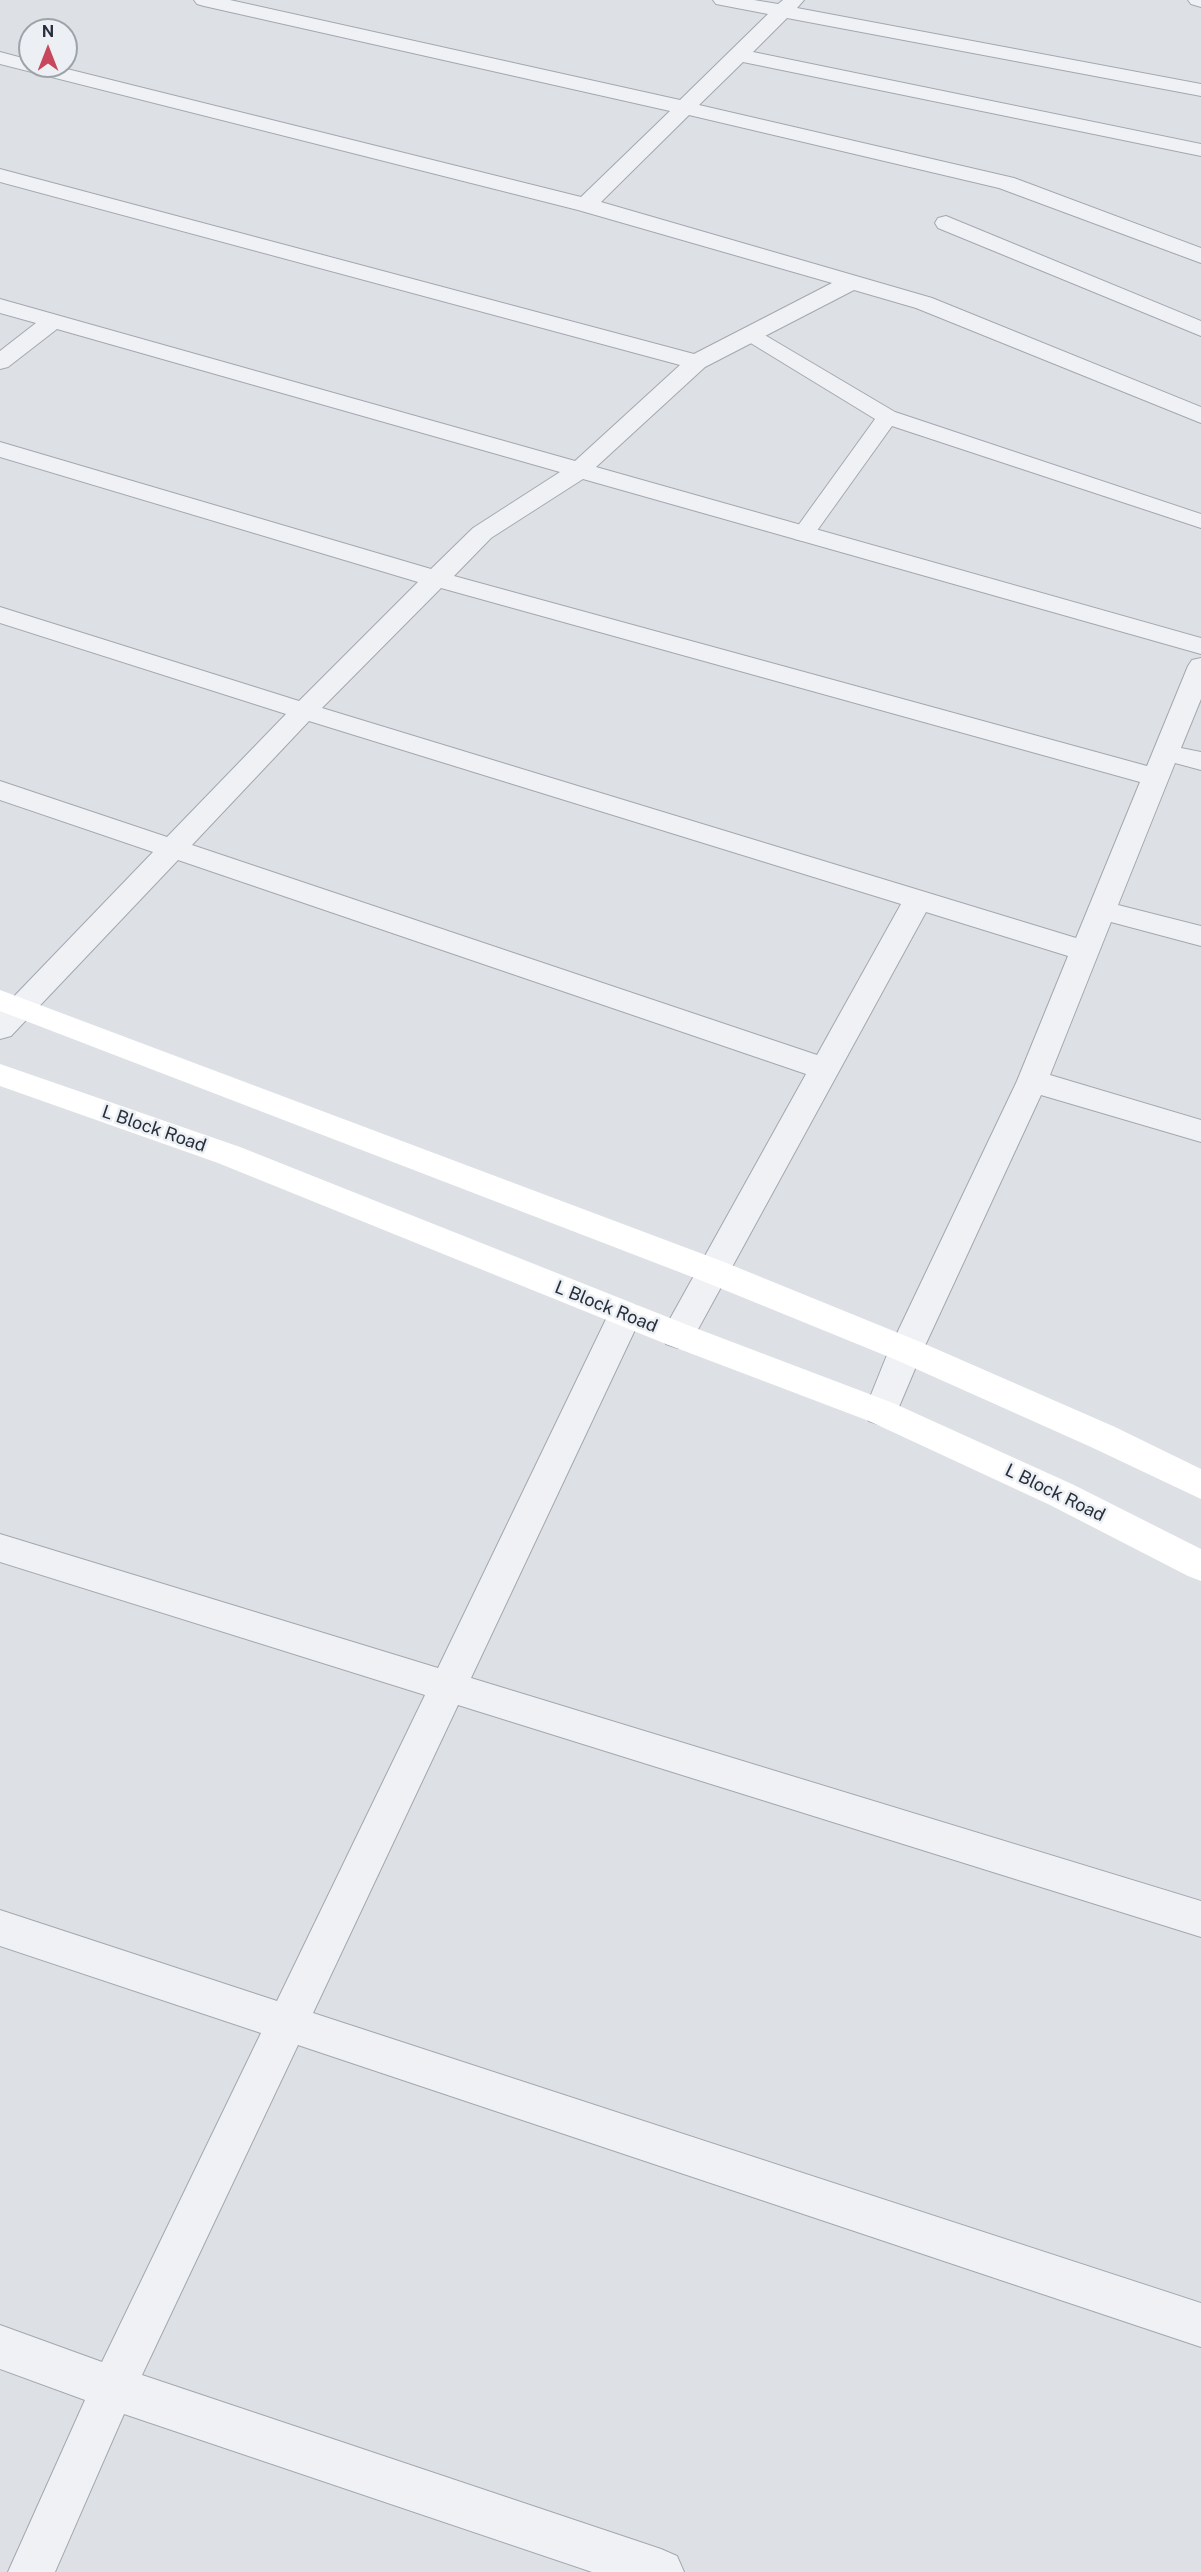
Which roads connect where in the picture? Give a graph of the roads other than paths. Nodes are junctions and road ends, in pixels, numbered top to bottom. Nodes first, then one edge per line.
1 (723, 0) edge
2 (217, 1) edge
3 (789, 6) edge
4 (740, 55) junction
5 (0, 58) edge
6 (18, 63) edge
7 (78, 78) edge
8 (1201, 90) edge
9 (686, 108) junction
10 (1201, 150) edge
11 (0, 175) edge
12 (586, 206) junction
13 (946, 223) dead end
14 (1201, 256) edge
15 (852, 282) junction
16 (0, 306) edge
17 (53, 321) junction
18 (1201, 329) edge
19 (751, 334) junction
20 (0, 362) edge
21 (697, 362) junction
22 (1201, 416) edge
23 (887, 417) junction
24 (0, 449) edge
25 (578, 471) junction
26 (1201, 521) edge
27 (803, 534) junction
28 (436, 579) junction
29 (0, 615) edge
30 (1201, 646) edge
31 (1201, 666) edge
32 (304, 711) junction
33 (1201, 761) edge
34 (1160, 765) junction
35 (0, 790) edge
36 (173, 849) junction
37 (918, 900) junction
38 (1101, 910) junction
39 (1201, 936) edge
40 (1085, 951) junction
41 (7, 1012) edge
42 (824, 1069) junction
43 (0, 1075) edge
44 (1032, 1081) junction
45 (1201, 1131) edge
46 (712, 1270) junction
47 (626, 1315) junction
48 (678, 1335) junction
49 (906, 1350) junction
50 (881, 1412) junction
51 (1201, 1485) edge
52 (0, 1548) edge
53 (1201, 1566) edge
54 (449, 1688) junction
55 (1201, 1920) edge
56 (0, 1928) edge
57 (288, 2023) junction
58 (1201, 2325) edge
59 (0, 2347) edge
60 (113, 2388) junction
61 (31, 2572) edge
62 (661, 2572) edge

1 - 3 street
2 - 9 street
3 - 4 street
3 - 8 street
4 - 9 street
4 - 10 street
5 - 6 street
7 - 12 street
9 - 12 street
9 - 14 street
11 - 21 street
12 - 15 street
13 - 18 street
15 - 19 street
15 - 22 street
16 - 17 street
17 - 20 street
17 - 25 street
19 - 21 street
19 - 23 lane
21 - 25 street
23 - 26 lane
23 - 27 lane
24 - 28 street
25 - 27 street
25 - 28 street
27 - 30 street
28 - 32 street
28 - 34 street
29 - 32 street
31 - 34 street
32 - 36 street
32 - 37 street
33 - 34 street
34 - 38 street
35 - 36 street
36 - 41 street
36 - 42 street
37 - 40 street
37 - 42 street
38 - 39 street
38 - 40 street
40 - 44 street
41 - 46 main road
42 - 46 street
43 - 47 main road, L Block Road
44 - 45 street
44 - 49 street
46 - 48 street
46 - 49 main road
47 - 48 main road, L Block Road
47 - 54 street
48 - 50 main road, L Block Road
49 - 50 street
49 - 51 main road
50 - 53 main road, L Block Road
52 - 54 street
54 - 55 street
54 - 57 street
56 - 57 street
57 - 58 street
57 - 60 street
59 - 60 street
60 - 61 street
60 - 62 street

